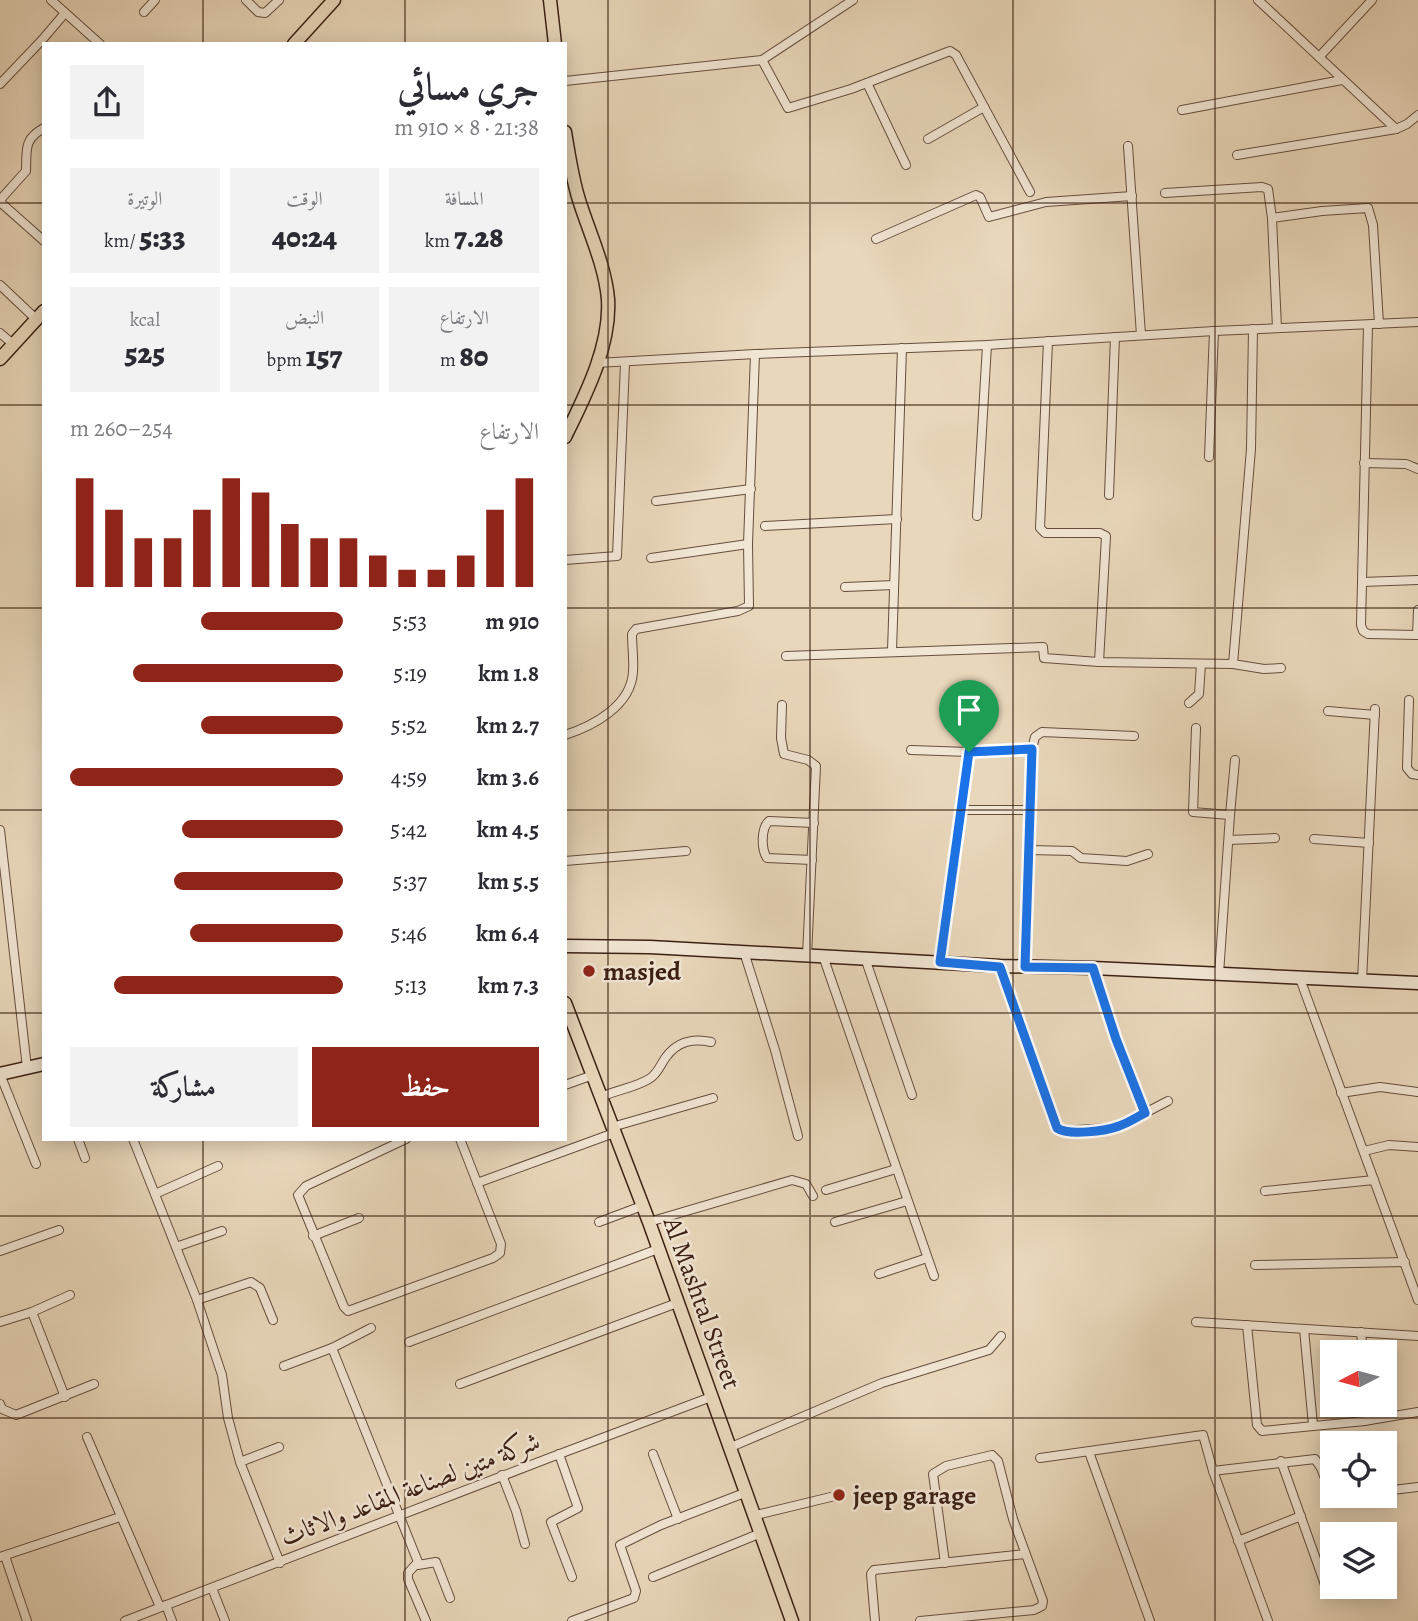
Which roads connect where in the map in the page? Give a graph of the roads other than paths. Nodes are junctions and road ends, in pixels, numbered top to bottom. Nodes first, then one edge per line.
1 (51, 0) edge
2 (155, 0) edge
3 (246, 0) edge
4 (279, 0) edge
5 (334, 0) edge
6 (550, 0) edge
7 (853, 0) edge
8 (1258, 0) edge
9 (1372, 0) edge
10 (144, 12) dead end
11 (65, 13) junction
12 (98, 42) edge
13 (296, 42) edge
14 (555, 42) edge
15 (1319, 57) junction
16 (762, 60) junction
17 (1342, 80) junction
18 (567, 81) edge
19 (867, 83) junction
20 (0, 84) edge
21 (984, 107) junction
22 (1182, 110) dead end
23 (1418, 115) edge
24 (42, 129) edge
25 (1396, 129) junction
26 (928, 139) dead end
27 (1128, 146) dead end
28 (1237, 155) dead end
29 (567, 157) edge
30 (906, 165) dead end
31 (569, 181) edge
32 (1030, 192) dead end
33 (1166, 194) dead end
34 (1132, 196) junction
35 (0, 201) edge
36 (1272, 218) junction
37 (42, 239) edge
38 (876, 239) dead end
39 (0, 285) edge
40 (40, 315) edge
41 (1418, 323) edge
42 (1379, 324) junction
43 (1368, 325) junction
44 (1277, 328) junction
45 (1253, 329) junction
46 (1214, 331) junction
47 (0, 333) edge
48 (1141, 335) junction
49 (1115, 337) junction
50 (1048, 341) junction
51 (13, 344) junction
52 (987, 345) junction
53 (902, 348) junction
54 (755, 354) junction
55 (0, 359) edge
56 (597, 363) junction
57 (625, 363) junction
58 (567, 432) edge
59 (1209, 457) dead end
60 (1364, 463) junction
61 (1418, 469) edge
62 (751, 488) junction
63 (1109, 495) dead end
64 (656, 501) dead end
65 (977, 516) dead end
66 (897, 519) junction
67 (765, 526) dead end
68 (748, 544) junction
69 (651, 558) dead end
70 (567, 560) edge
71 (1418, 580) edge
72 (1362, 582) junction
73 (894, 585) junction
74 (845, 587) dead end
75 (1418, 610) edge
76 (1417, 635) edge
77 (892, 651) junction
78 (786, 656) dead end
79 (1099, 662) junction
80 (1202, 664) junction
81 (1233, 664) junction
82 (1281, 668) dead end
83 (1409, 700) dead end
84 (1189, 703) dead end
85 (782, 705) dead end
86 (1328, 711) dead end
87 (1196, 728) dead end
88 (567, 734) edge
89 (1134, 736) dead end
90 (1032, 749) junction
91 (911, 750) dead end
92 (969, 752) junction
93 (1235, 760) dead end
94 (1418, 775) edge
95 (961, 810) junction
96 (1030, 810) junction
97 (1230, 815) junction
98 (814, 823) junction
99 (0, 831) edge
100 (1275, 838) dead end
101 (1314, 839) dead end
102 (1229, 840) junction
103 (1369, 843) junction
104 (1029, 850) junction
105 (687, 851) dead end
106 (1148, 854) dead end
107 (567, 860) edge
108 (812, 860) junction
109 (567, 946) edge
110 (744, 952) junction
111 (807, 956) junction
112 (823, 956) junction
113 (865, 958) junction
114 (940, 962) junction
115 (1000, 967) junction
116 (1025, 967) junction
117 (1093, 968) junction
118 (1219, 974) junction
119 (1299, 976) junction
120 (1362, 981) junction
121 (1418, 983) edge
122 (567, 1008) edge
123 (711, 1042) dead end
124 (42, 1064) edge
125 (27, 1068) junction
126 (0, 1074) edge
127 (593, 1075) junction
128 (567, 1084) edge
129 (1418, 1092) edge
130 (1341, 1093) junction
131 (912, 1095) dead end
132 (601, 1097) junction
133 (713, 1098) dead end
134 (1168, 1101) dead end
135 (1145, 1113) junction
136 (613, 1130) junction
137 (798, 1136) dead end
138 (80, 1141) edge
139 (134, 1141) edge
140 (402, 1141) edge
141 (461, 1141) edge
142 (1418, 1147) edge
143 (1364, 1152) junction
144 (85, 1158) dead end
145 (36, 1164) dead end
146 (218, 1166) dead end
147 (896, 1169) junction
148 (1374, 1180) junction
149 (477, 1183) junction
150 (827, 1190) dead end
151 (1265, 1191) dead end
152 (155, 1194) junction
153 (813, 1196) dead end
154 (907, 1200) junction
155 (642, 1206) junction
156 (359, 1218) dead end
157 (599, 1222) dead end
158 (835, 1222) dead end
159 (649, 1223) junction
160 (59, 1230) dead end
161 (222, 1231) dead end
162 (313, 1236) junction
163 (176, 1247) junction
164 (658, 1249) junction
165 (0, 1251) edge
166 (928, 1258) junction
167 (1405, 1262) junction
168 (1255, 1265) dead end
169 (879, 1274) dead end
170 (1414, 1275) edge
171 (934, 1276) dead end
172 (70, 1295) dead end
173 (197, 1300) junction
174 (1418, 1300) edge
175 (677, 1303) junction
176 (32, 1312) junction
177 (273, 1320) dead end
178 (0, 1322) edge
179 (1196, 1322) dead end
180 (1247, 1325) junction
181 (371, 1328) dead end
182 (1304, 1329) junction
183 (1361, 1332) junction
184 (1001, 1336) dead end
185 (1418, 1336) edge
186 (1362, 1340) edge
187 (409, 1342) dead end
188 (332, 1348) junction
189 (284, 1366) dead end
190 (94, 1384) dead end
191 (460, 1384) dead end
192 (65, 1397) junction
193 (711, 1397) junction
194 (0, 1404) edge
195 (1418, 1412) edge
196 (1370, 1420) joint
197 (1313, 1425) junction
198 (87, 1437) dead end
199 (279, 1447) dead end
200 (731, 1447) junction
201 (1089, 1452) junction
202 (559, 1454) junction
203 (653, 1454) dead end
204 (1040, 1458) dead end
205 (1281, 1461) junction
206 (240, 1462) junction
207 (1320, 1466) edge
208 (1213, 1471) junction
209 (502, 1475) junction
210 (1418, 1487) edge
211 (1397, 1489) edge
212 (747, 1492) junction
213 (839, 1495) dead end
214 (400, 1515) junction
215 (755, 1515) junction
216 (1301, 1516) junction
217 (120, 1517) junction
218 (678, 1519) junction
219 (761, 1533) junction
220 (1238, 1541) junction
221 (525, 1544) dead end
222 (1025, 1554) junction
223 (3, 1556) edge
224 (280, 1563) junction
225 (945, 1563) junction
226 (418, 1565) junction
227 (1320, 1570) edge
228 (572, 1577) dead end
229 (653, 1577) dead end
230 (212, 1588) junction
231 (450, 1598) dead end
232 (163, 1606) junction
233 (27, 1621) edge
234 (125, 1621) edge
235 (172, 1621) edge
236 (225, 1621) edge
237 (426, 1621) edge
238 (572, 1621) edge
239 (792, 1621) edge
240 (875, 1621) edge
241 (920, 1621) edge
242 (1150, 1621) edge
243 (1268, 1621) edge

1 - 11 street
2 - 10 street
3 - 4 street
5 - 13 main road
6 - 14 main road
7 - 16 street
8 - 15 street
9 - 15 street
11 - 12 street
11 - 20 street
15 - 17 street
16 - 18 street
16 - 19 street
17 - 22 street
17 - 25 street
19 - 21 street
19 - 30 street
21 - 26 street
21 - 32 street
23 - 25 street
24 - 35 street
25 - 28 street
27 - 34 street
29 - 31 main road
31 - 56 main road
33 - 36 street
34 - 38 street
34 - 48 street
35 - 37 street
36 - 42 street
36 - 44 street
39 - 40 street
40 - 51 main road
41 - 42 street
42 - 43 street
43 - 44 street
43 - 60 street
44 - 45 street
45 - 46 street
45 - 81 street
46 - 48 street
46 - 59 street
47 - 51 street
48 - 49 street
49 - 50 street
49 - 63 street
50 - 52 street
50 - 79 street
51 - 55 main road
52 - 53 street
52 - 65 street
53 - 54 street
53 - 66 street
54 - 57 street
54 - 62 street
56 - 57 street
56 - 58 main road
57 - 70 street
60 - 61 street
60 - 72 street
62 - 64 street
62 - 68 street
66 - 67 street
66 - 73 street
68 - 69 street
68 - 88 street
71 - 72 street
72 - 76 street
73 - 74 street
73 - 77 street
75 - 76 street
77 - 78 street
77 - 79 street
79 - 80 street
80 - 81 street
80 - 84 street
81 - 82 street
83 - 94 street
85 - 98 street
86 - 103 street
87 - 97 street
89 - 90 street
90 - 92 street
90 - 96 street
91 - 92 street
92 - 95 street
93 - 97 street
95 - 96 street
95 - 114 street
96 - 104 street
97 - 102 street
98 - 108 street
98 - 108 street
99 - 125 street
100 - 102 street
101 - 103 street
102 - 118 street
103 - 120 street
104 - 106 street
104 - 116 street
105 - 107 street
108 - 111 street
109 - 110 main road
110 - 111 main road
110 - 137 street
111 - 112 main road
112 - 113 main road
112 - 147 street
113 - 114 main road
113 - 131 street
114 - 115 main road
115 - 116 main road
115 - 135 street
116 - 117 main road
117 - 118 main road
117 - 135 street
118 - 119 main road
119 - 120 main road
119 - 130 street
120 - 121 main road
122 - 127 main road, Al Mashtal Street
123 - 132 street
124 - 125 main road
125 - 126 main road
126 - 145 street
127 - 128 street
127 - 132 main road, Al Mashtal Street
129 - 130 street
130 - 143 street
132 - 136 main road, Al Mashtal Street
133 - 136 street
134 - 135 street
136 - 149 street
136 - 155 main road, Al Mashtal Street
138 - 144 street
139 - 152 street
140 - 162 street
141 - 149 street
142 - 143 street
143 - 148 street
146 - 152 street
147 - 150 street
147 - 154 street
148 - 151 street
148 - 167 street
149 - 162 street
152 - 163 street
153 - 159 street
154 - 158 street
154 - 166 street
155 - 157 street
155 - 159 main road, Al Mashtal Street
156 - 162 street
159 - 164 main road, Al Mashtal Street
160 - 165 street
161 - 163 street
163 - 173 street
164 - 175 main road, Al Mashtal Street
164 - 187 street
166 - 169 street
166 - 171 street
167 - 168 street
167 - 170 street
170 - 174 street
172 - 176 street
173 - 177 street
173 - 206 street
175 - 191 street
175 - 193 main road, Al Mashtal Street
176 - 178 street
176 - 192 street
179 - 180 street
180 - 182 street
180 - 197 street
181 - 188 street
182 - 183 street
182 - 197 street
183 - 185 street
183 - 186 street
184 - 200 street
188 - 189 street
188 - 214 street
190 - 192 street
192 - 194 street
193 - 200 main road, Al Mashtal Street
193 - 202 street, شركة متين لصناعة المقاعد والاثاث
195 - 196 street
196 - 197 street
198 - 217 street
199 - 206 street
200 - 212 main road, Al Mashtal Street
201 - 204 street
201 - 208 street
201 - 242 street
202 - 209 street, شركة متين لصناعة المقاعد والاثاث
202 - 228 street
203 - 218 street
205 - 207 street
205 - 208 street
205 - 216 street
206 - 224 street
208 - 220 street
209 - 214 street, شركة متين لصناعة المقاعد والاثاث
209 - 221 street
210 - 211 street
212 - 215 main road, Al Mashtal Street
212 - 218 street
213 - 215 street
214 - 224 street, شركة متين لصناعة المقاعد والاثاث
214 - 226 street
215 - 219 main road, Al Mashtal Street
216 - 220 street
216 - 227 street
217 - 223 street
217 - 232 street
218 - 238 street
219 - 229 street
219 - 239 main road, Al Mashtal Street
220 - 243 street
222 - 225 street
222 - 225 street
222 - 241 street
223 - 233 street
224 - 230 street, شركة متين لصناعة المقاعد والاثاث
225 - 240 street
226 - 231 street
226 - 237 street
230 - 232 street, شركة متين لصناعة المقاعد والاثاث
230 - 236 street
232 - 234 street, شركة متين لصناعة المقاعد والاثاث
232 - 235 street

